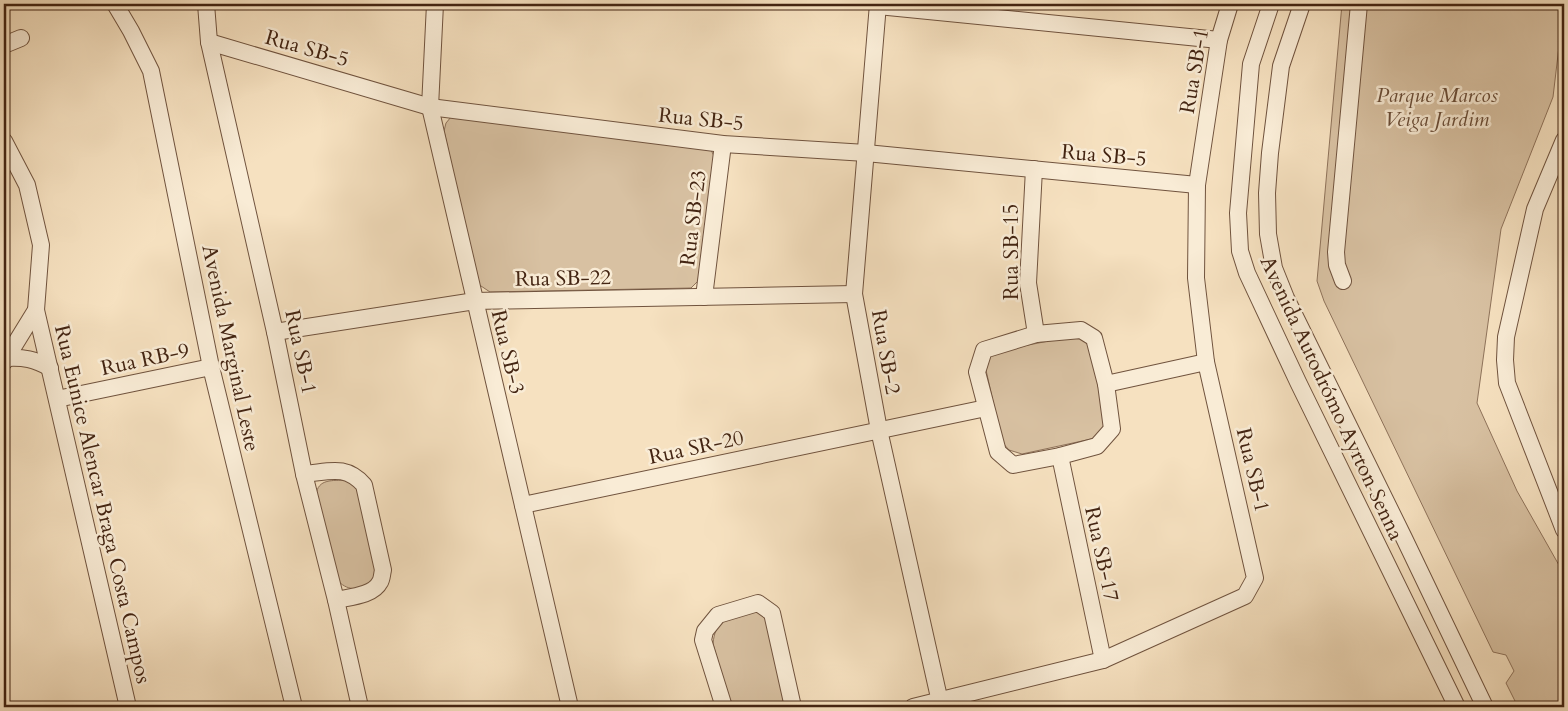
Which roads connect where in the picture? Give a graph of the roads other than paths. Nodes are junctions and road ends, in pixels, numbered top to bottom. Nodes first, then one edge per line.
1 (114, 4) edge
2 (206, 4) edge
3 (435, 4) edge
4 (1230, 4) edge
5 (1271, 4) edge
6 (1302, 4) edge
7 (1359, 4) edge
8 (878, 5) edge
9 (21, 38) dead end
10 (1219, 40) junction
11 (209, 42) junction
12 (4, 45) edge
13 (430, 107) junction
14 (1564, 140) edge
15 (4, 141) edge
16 (723, 144) junction
17 (866, 153) junction
18 (1034, 169) junction
19 (1197, 185) junction
20 (1343, 281) dead end
21 (854, 294) junction
22 (704, 296) junction
23 (475, 301) junction
24 (36, 310) junction
25 (275, 332) junction
26 (1036, 334) junction
27 (5, 360) edge
28 (1206, 362) junction
29 (212, 367) junction
30 (50, 368) junction
31 (1106, 384) junction
32 (57, 399) junction
33 (986, 408) junction
34 (879, 430) junction
35 (1060, 456) junction
36 (304, 474) junction
37 (523, 505) junction
38 (1564, 530) edge
39 (1404, 538) junction
40 (1379, 547) junction
41 (336, 600) junction
42 (1103, 660) junction
43 (940, 702) junction
44 (128, 707) edge
45 (294, 707) edge
46 (360, 707) edge
47 (570, 707) edge
48 (724, 707) edge
49 (793, 707) edge
50 (913, 707) edge
51 (1457, 707) edge
52 (1485, 707) edge

1 - 29 street, Avenida Marginal Leste
2 - 11 street, Rua SB-1
3 - 13 street, Rua SB-3
4 - 10 street, Rua SB-1
5 - 40 street, Avenida Autodrómo Ayrton Senna
6 - 39 street, Avenida Autodrómo Ayrton Senna
7 - 20 street
8 - 10 street
8 - 17 street, Rua SB-2
9 - 12 street
10 - 19 street, Rua SB-1
11 - 13 street, Rua SB-5
11 - 25 street, Rua SB-1
13 - 16 street, Rua SB-5
13 - 23 street, Rua SB-3
14 - 38 street
15 - 24 street
16 - 17 street, Rua SB-5
16 - 22 street, Rua SB-23
17 - 18 street, Rua SB-5
17 - 21 street, Rua SB-2
18 - 19 street, Rua SB-5
18 - 26 street, Rua SB-15
19 - 28 street, Rua SB-1
21 - 22 street, Rua SB-22
21 - 34 street, Rua SB-2
22 - 23 street, Rua SB-22
23 - 25 street, Rua SB-22
23 - 37 street, Rua SB-3
24 - 27 street
24 - 30 street, Rua Eunice Alencar Braga Costa Campos
25 - 36 street, Rua SB-1
26 - 31 street
26 - 33 street
27 - 30 street
28 - 31 street
28 - 42 street, Rua SB-1
29 - 32 street, Rua RB-9
29 - 45 street, Avenida Marginal Leste
30 - 32 street, Rua Eunice Alencar Braga Costa Campos
31 - 35 street
32 - 44 street, Rua Eunice Alencar Braga Costa Campos
33 - 34 street, Rua SR-20
33 - 35 street
34 - 37 street, Rua SR-20
34 - 43 street, Rua SB-2
35 - 42 street, Rua SB-17
36 - 41 street, Rua SB-1
36 - 41 street
37 - 47 street, Rua SB-3
39 - 40 street
39 - 52 street, Avenida Autodrómo Ayrton Senna
40 - 51 street, Avenida Autodrómo Ayrton Senna
41 - 46 street, Rua SB-1
42 - 43 street, Rua SB-1
43 - 50 street, Rua SB-1
48 - 49 street

